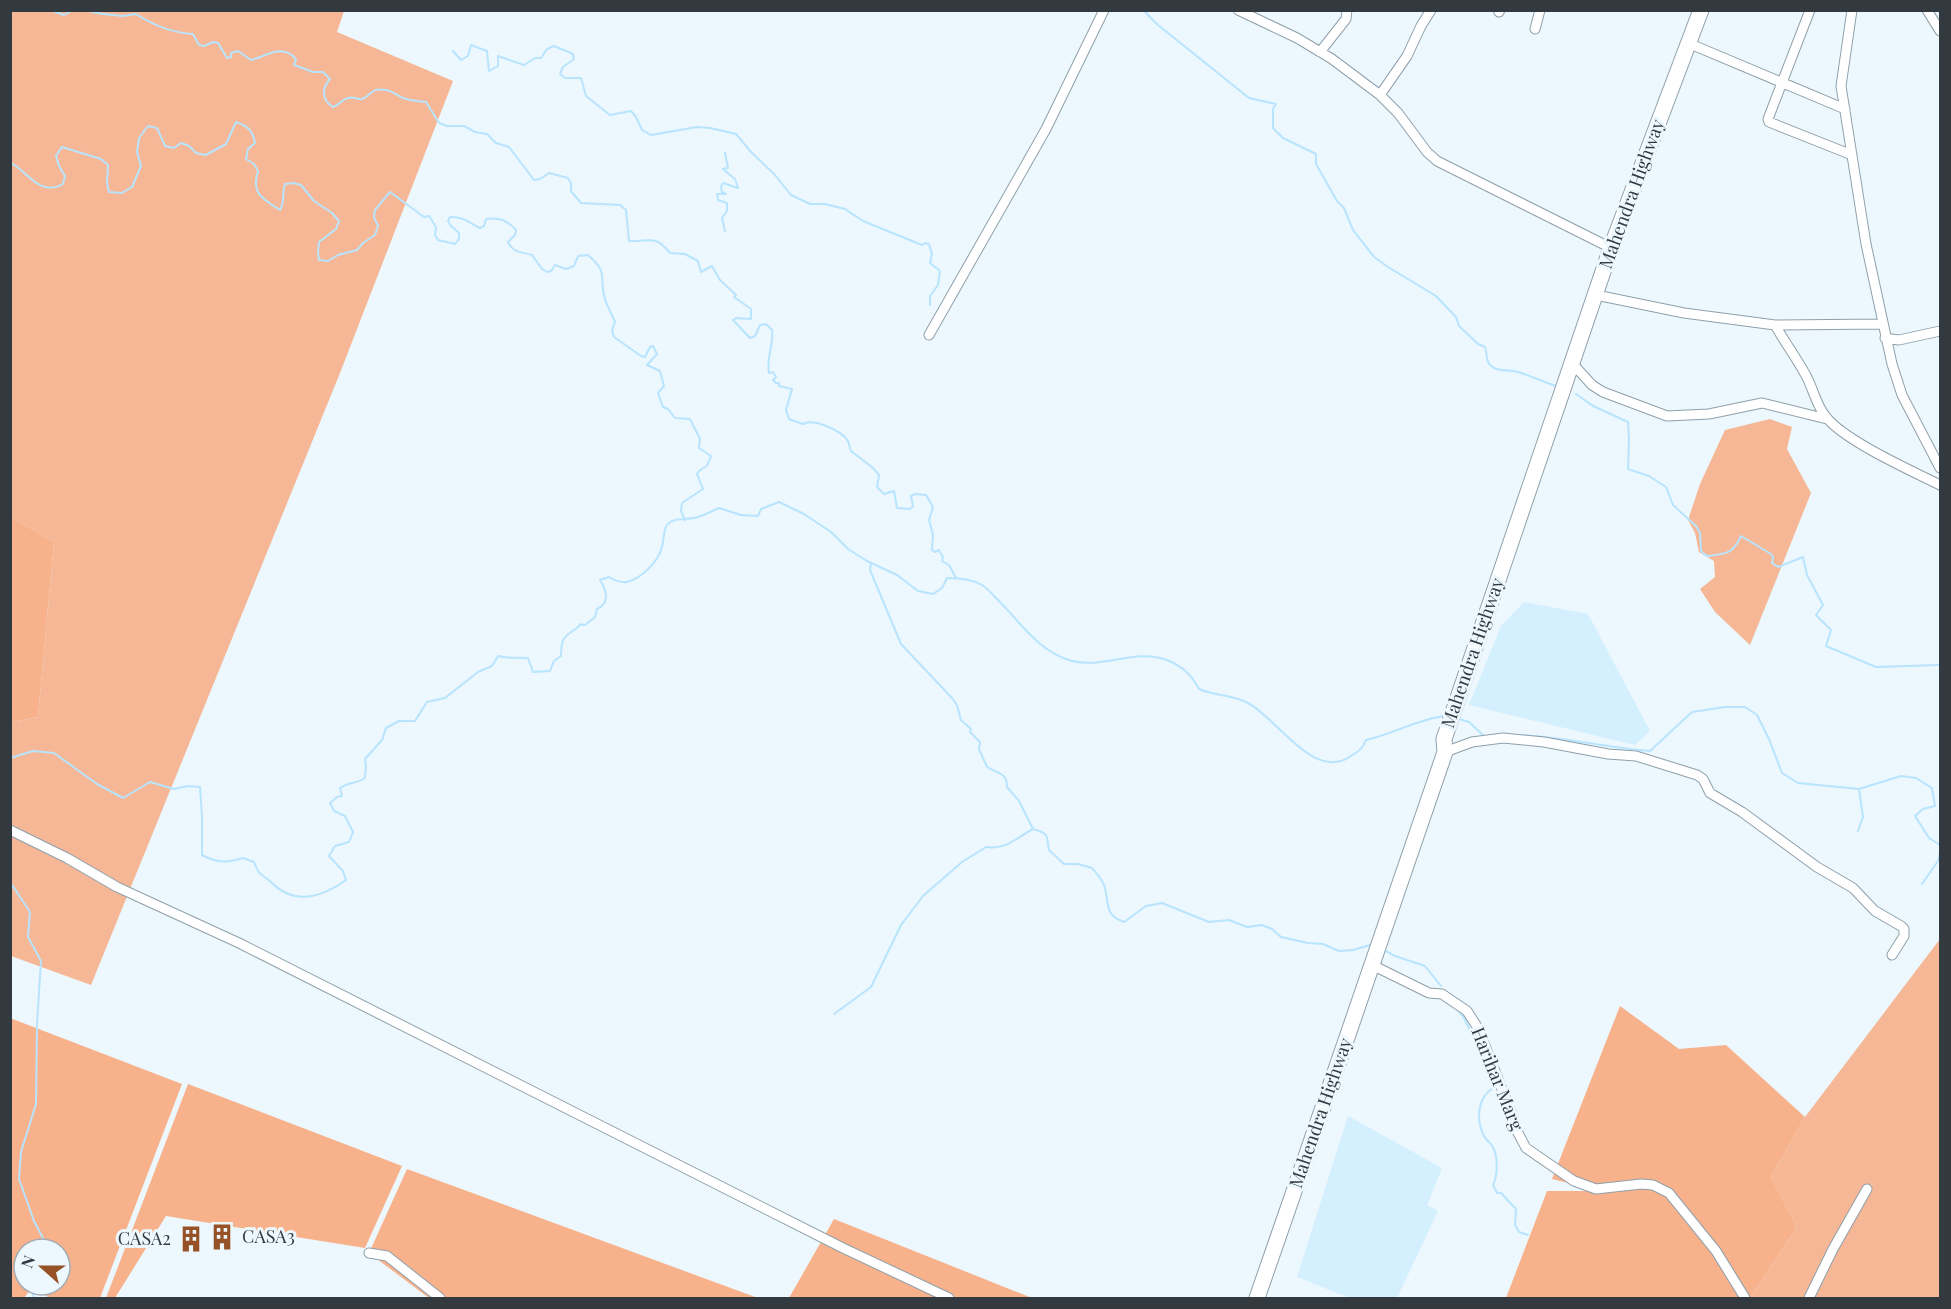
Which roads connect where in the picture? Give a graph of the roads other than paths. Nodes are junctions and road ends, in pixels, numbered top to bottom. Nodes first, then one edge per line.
1 (1104, 10) edge
2 (1238, 10) edge
3 (1347, 10) edge
4 (1431, 10) edge
5 (1540, 10) edge
6 (1701, 10) edge
7 (1810, 10) edge
8 (1852, 10) edge
9 (1927, 10) edge
10 (1535, 29) dead end
11 (1941, 31) edge
12 (1688, 43) junction
13 (1320, 52) junction
14 (1782, 83) junction
15 (1380, 95) junction
16 (1845, 109) junction
17 (1852, 155) junction
18 (1611, 248) junction
19 (1596, 295) junction
20 (1882, 324) junction
21 (1775, 325) junction
22 (1941, 331) edge
23 (929, 335) dead end
24 (1885, 338) junction
25 (1572, 363) junction
26 (1827, 419) junction
27 (1941, 468) edge
28 (1941, 485) edge
29 (1445, 746) junction
30 (10, 830) edge
31 (1892, 955) dead end
32 (1372, 964) junction
33 (1867, 1189) dead end
34 (369, 1253) dead end
35 (440, 1299) edge
36 (949, 1299) edge
37 (1257, 1299) edge
38 (1745, 1299) edge
39 (1809, 1299) edge

1 - 23 street
2 - 13 street
3 - 13 street
4 - 15 street
5 - 10 street
6 - 12 highway, Mahendra Highway
7 - 14 street
8 - 16 street
9 - 11 street
12 - 14 street
12 - 18 highway, Mahendra Highway
13 - 15 street
14 - 16 street
14 - 17 street
15 - 18 street
16 - 17 street
17 - 20 street
18 - 19 highway, Mahendra Highway
19 - 21 street
19 - 25 highway, Mahendra Highway
20 - 21 street
20 - 24 street
21 - 26 street
22 - 24 street
24 - 27 street
25 - 26 street
25 - 29 highway, Mahendra Highway
26 - 28 street
29 - 31 street
29 - 32 highway, Mahendra Highway
30 - 36 street
32 - 37 highway, Mahendra Highway
32 - 38 street, Harihar Marg
33 - 39 street
34 - 35 street

